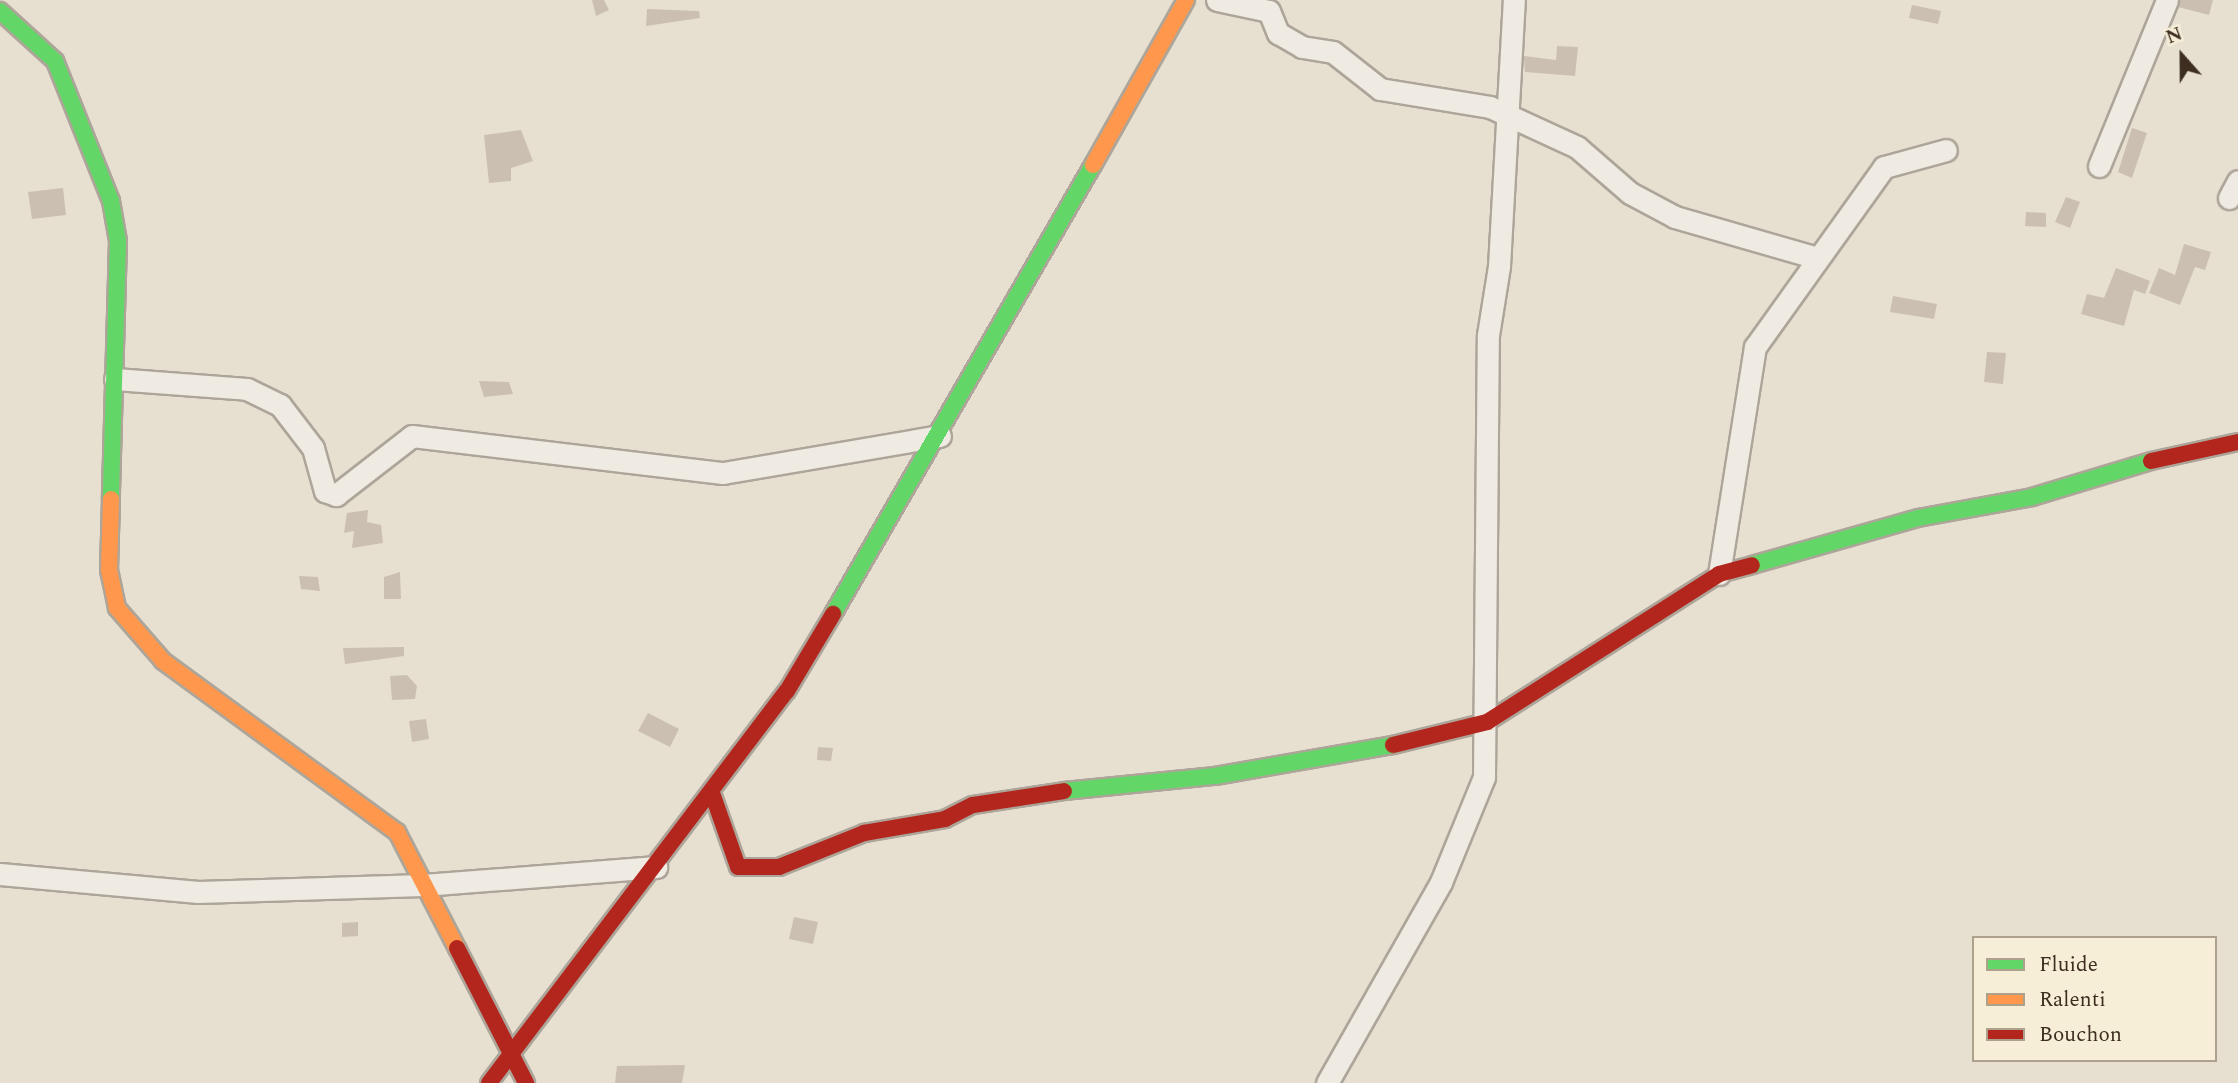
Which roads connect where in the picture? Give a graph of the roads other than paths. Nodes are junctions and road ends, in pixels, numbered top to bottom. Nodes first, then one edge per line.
1 (1186, 0) edge
2 (1217, 0) edge
3 (1514, 0) edge
4 (2167, 0) edge
5 (0, 12) edge
6 (1506, 115) junction
7 (1946, 150) dead end
8 (2099, 166) dead end
9 (1817, 258) junction
10 (115, 379) junction
11 (940, 436) junction
12 (2238, 442) edge
13 (1719, 573) junction
14 (1486, 722) junction
15 (712, 793) junction
16 (656, 867) junction
17 (0, 874) edge
18 (424, 885) junction
19 (512, 1053) junction
20 (489, 1083) edge
21 (526, 1083) edge
22 (1328, 1083) edge

1 - 11 street
2 - 6 street
3 - 6 street
4 - 8 street
5 - 10 street
6 - 9 street
6 - 14 street
7 - 9 street
9 - 13 street
10 - 11 street
10 - 18 street
11 - 15 street
12 - 13 street
13 - 14 street
14 - 15 street
14 - 22 street
15 - 16 street
16 - 18 street
16 - 19 street
17 - 18 street
18 - 19 street
19 - 20 street
19 - 21 street

